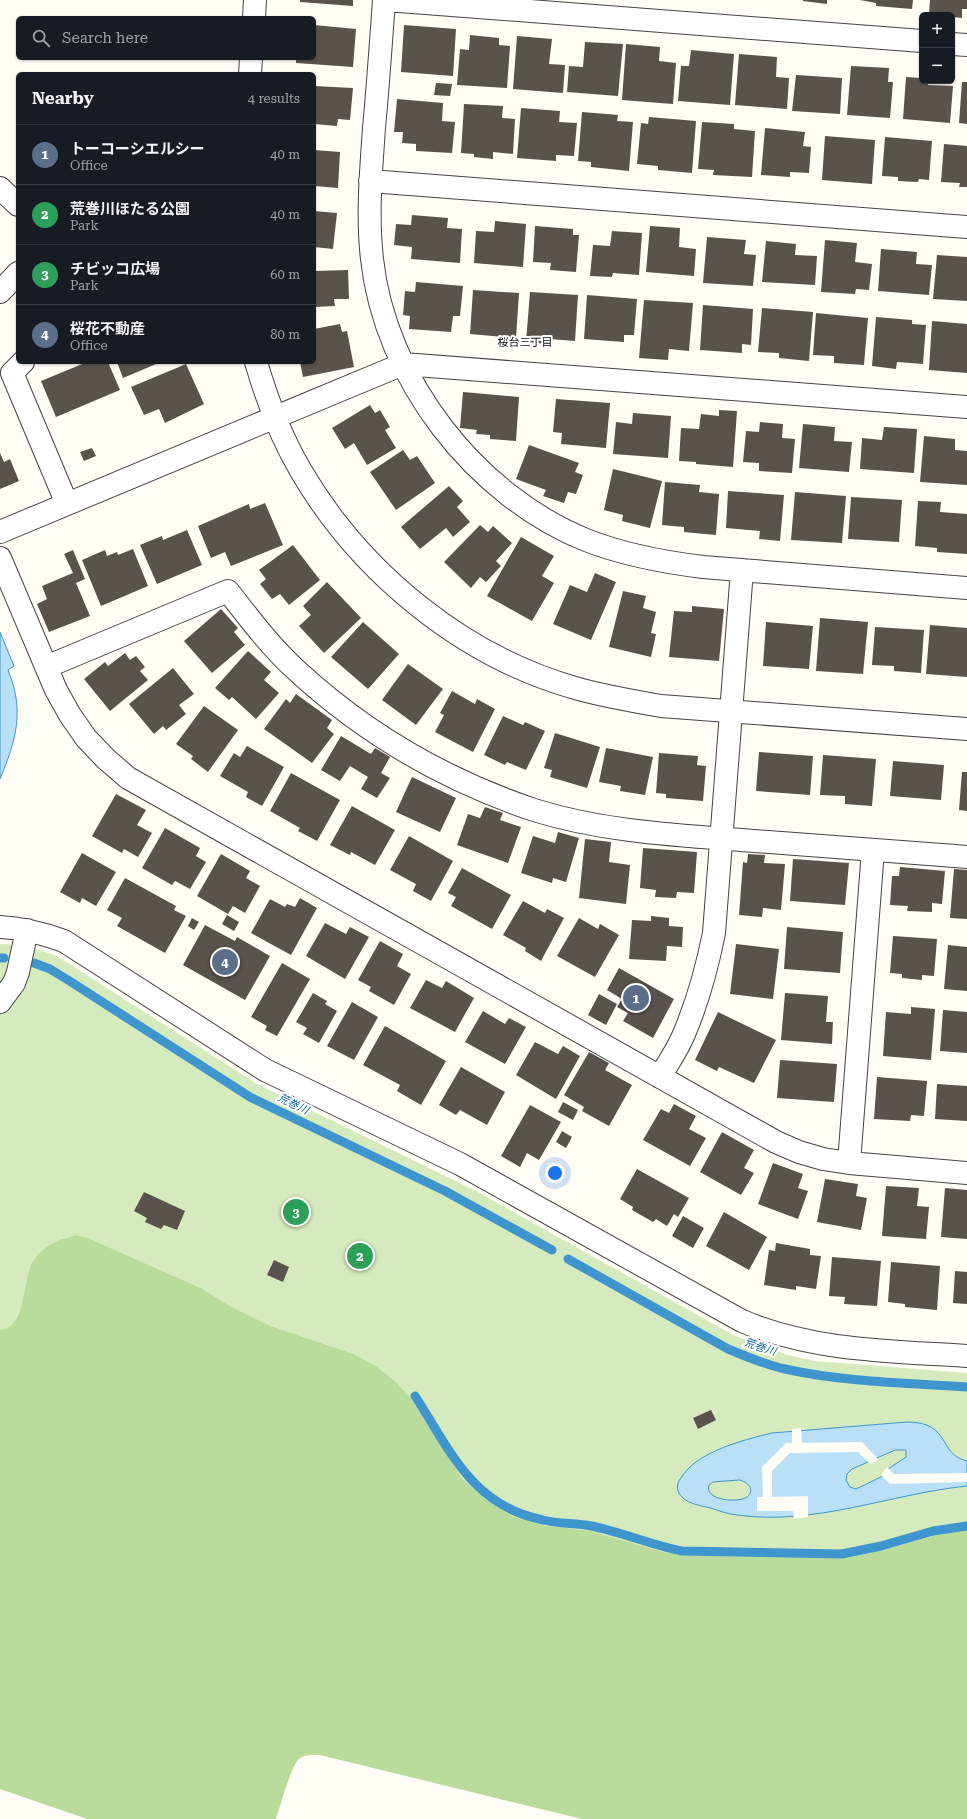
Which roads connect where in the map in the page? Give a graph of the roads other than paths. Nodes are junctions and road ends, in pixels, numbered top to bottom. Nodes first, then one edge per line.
1 (256, 0) edge
2 (385, 0) edge
3 (254, 16) edge
4 (919, 41) edge
5 (955, 44) edge
6 (967, 45) edge
7 (251, 60) edge
8 (250, 72) edge
9 (370, 181) junction
10 (0, 188) edge
11 (16, 203) edge
12 (967, 227) edge
13 (16, 276) edge
14 (0, 292) edge
15 (21, 364) edge
16 (257, 364) edge
17 (404, 364) junction
18 (967, 407) edge
19 (275, 417) junction
20 (68, 504) junction
21 (0, 532) edge
22 (0, 558) edge
23 (742, 570) junction
24 (967, 588) edge
25 (46, 667) junction
26 (731, 711) junction
27 (967, 729) edge
28 (722, 838) junction
29 (873, 850) junction
30 (967, 857) edge
31 (0, 927) edge
32 (27, 930) junction
33 (0, 1002) edge
34 (660, 1077) junction
35 (848, 1163) junction
36 (967, 1172) edge
37 (967, 1356) edge

1 - 3 street
2 - 4 street
2 - 9 street
5 - 6 street
7 - 8 street
9 - 12 street
9 - 17 street
10 - 11 street
13 - 14 street
15 - 20 street
16 - 19 street
17 - 18 street
17 - 19 street
17 - 23 street
19 - 20 street
19 - 26 street
20 - 21 street
22 - 25 street
23 - 24 street
23 - 26 street
25 - 28 street
25 - 34 street
26 - 27 street
26 - 28 street
28 - 29 street
28 - 34 street
29 - 30 street
29 - 35 street
31 - 32 street
32 - 33 street
32 - 37 street
34 - 35 street
35 - 36 street

